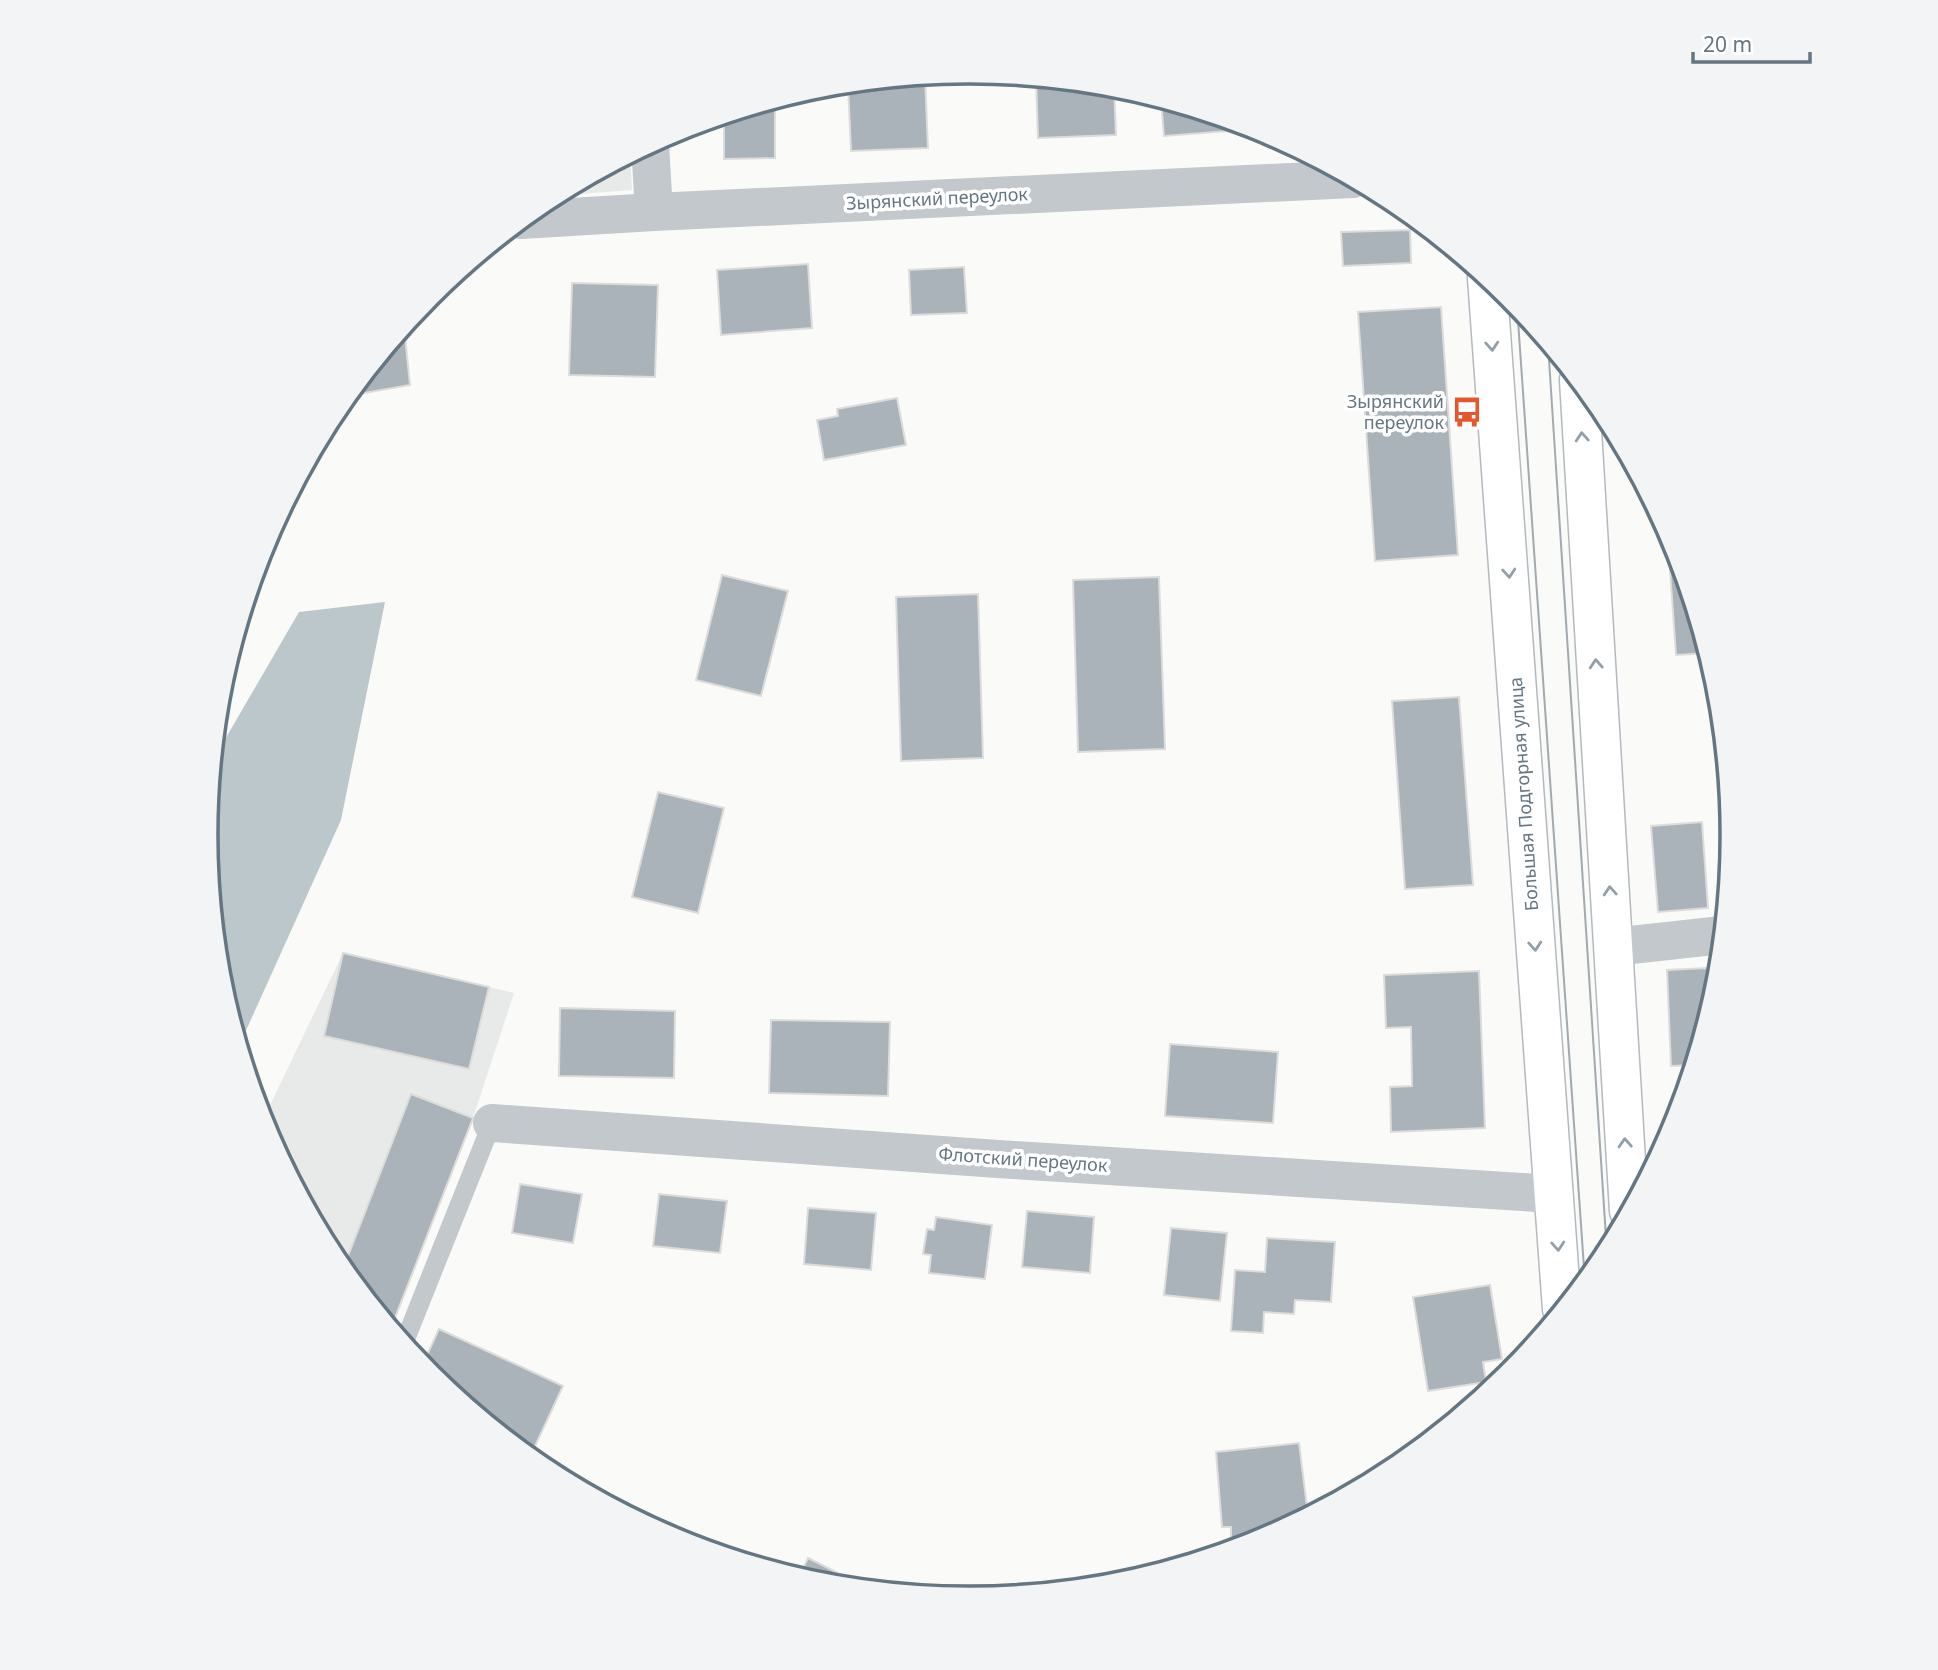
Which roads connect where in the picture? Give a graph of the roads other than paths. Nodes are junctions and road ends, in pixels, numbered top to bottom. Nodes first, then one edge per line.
1 (651, 155) edge
2 (1336, 180) edge
3 (654, 212) junction
4 (541, 219) edge
5 (1488, 293) edge
6 (1579, 398) edge
7 (1714, 936) edge
8 (1614, 947) junction
9 (492, 1123) joint
10 (1554, 1194) junction
11 (1628, 1194) edge
12 (1561, 1297) edge
13 (408, 1334) edge

1 - 3 street
2 - 3 street, Зырянский переулок
3 - 4 street, Зырянский переулок
5 -> 10 main road, Большая Подгорная улица
8 -> 6 main road
7 - 8 street
11 -> 8 main road
9 - 10 street, Флотский переулок
9 - 13 lane
10 -> 12 main road, Большая Подгорная улица

